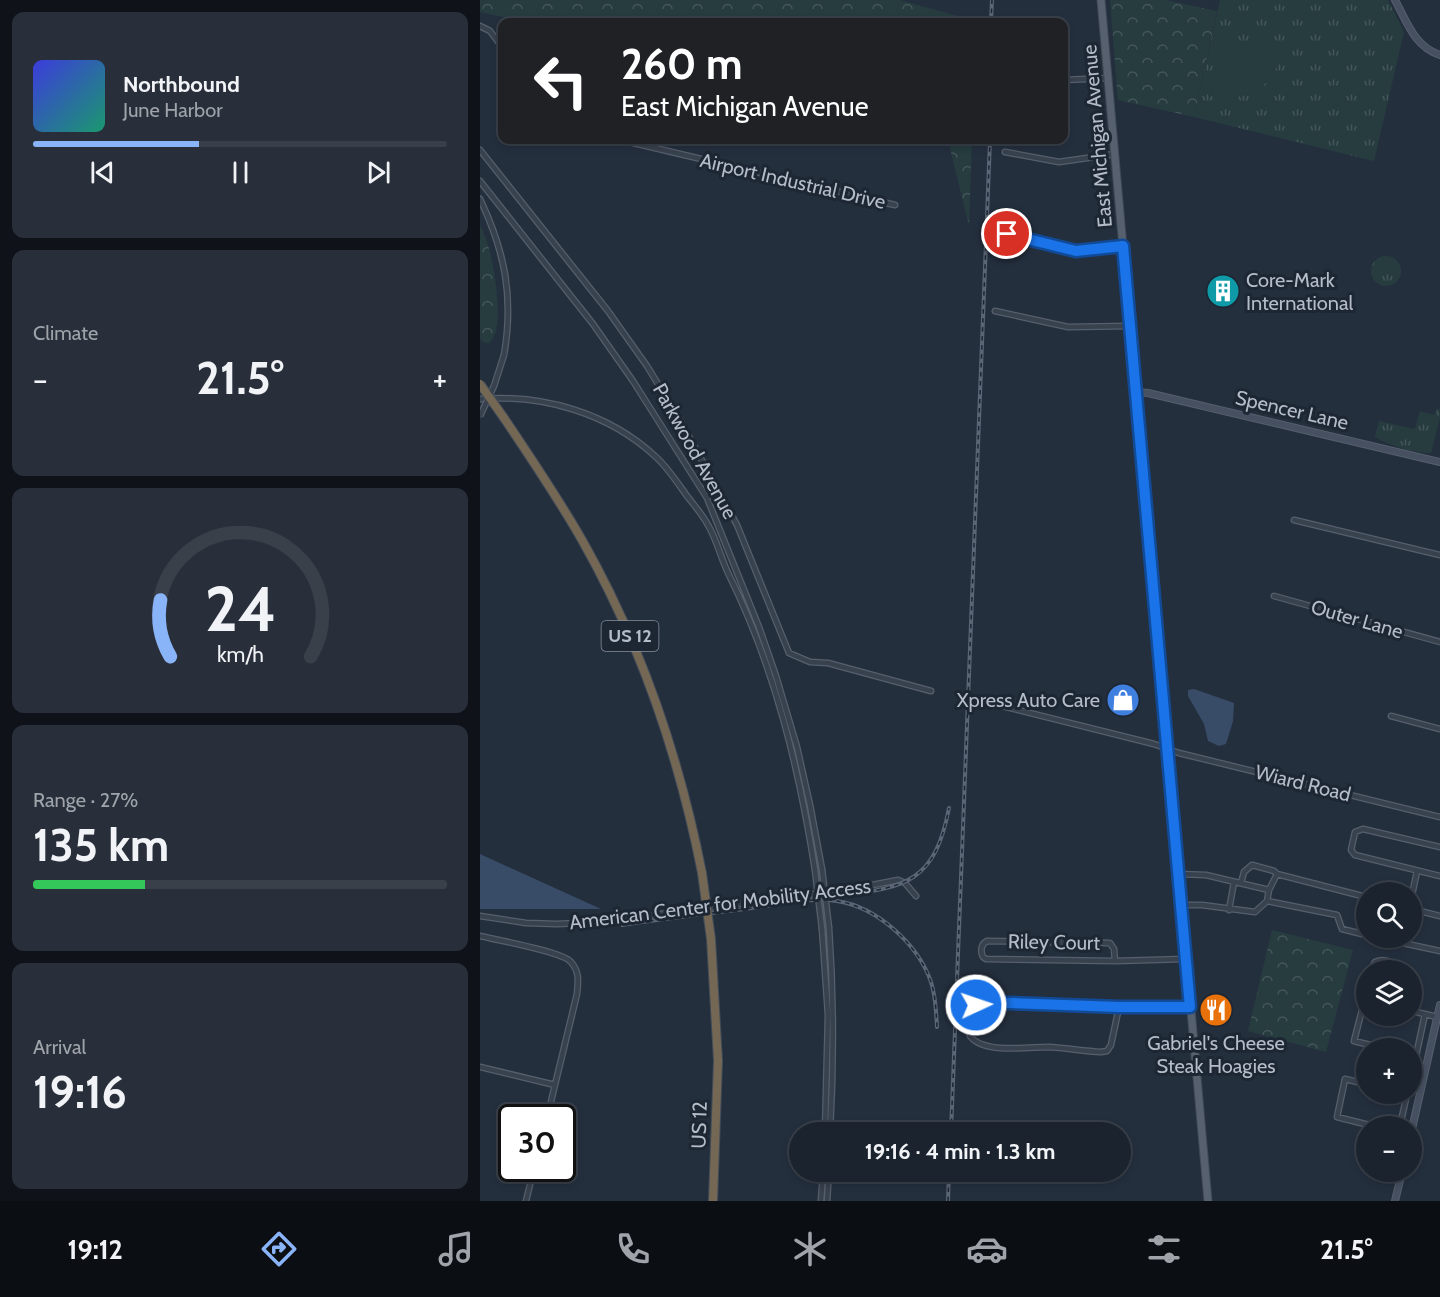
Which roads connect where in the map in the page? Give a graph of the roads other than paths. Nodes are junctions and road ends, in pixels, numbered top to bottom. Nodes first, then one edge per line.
1 (1101, 0) edge
2 (1395, 0) edge
3 (480, 26) edge
4 (498, 42) edge
5 (1440, 55) edge
6 (1108, 78) junction
7 (1068, 80) edge
8 (638, 144) edge
9 (480, 150) edge
10 (1005, 152) dead end
11 (1115, 154) junction
12 (480, 181) edge
13 (480, 199) edge
14 (895, 205) dead end
15 (1007, 234) dead end
16 (1123, 246) junction
17 (995, 311) dead end
18 (1130, 326) junction
19 (480, 384) edge
20 (1136, 392) junction
21 (480, 399) edge
22 (480, 416) edge
23 (1440, 462) edge
24 (1294, 520) dead end
25 (1440, 555) edge
26 (1274, 596) dead end
27 (1440, 642) edge
28 (931, 691) dead end
29 (982, 701) dead end
30 (1391, 716) dead end
31 (1440, 729) edge
32 (1166, 750) junction
33 (1440, 817) edge
34 (1440, 848) edge
35 (1418, 871) junction
36 (1178, 874) junction
37 (1277, 874) junction
38 (1440, 876) edge
39 (1234, 882) junction
40 (1415, 882) edge
41 (1241, 883) junction
42 (1269, 890) junction
43 (1356, 894) edge
44 (916, 896) dead end
45 (1267, 901) junction
46 (1180, 905) junction
47 (1229, 910) junction
48 (1422, 912) edge
49 (480, 916) edge
50 (1440, 916) edge
51 (1356, 932) edge
52 (480, 936) edge
53 (1422, 947) edge
54 (1440, 951) edge
55 (1185, 959) junction
56 (1115, 962) junction
57 (1440, 1005) edge
58 (1119, 1007) junction
59 (1190, 1007) junction
60 (1422, 1013) edge
61 (1425, 1014) junction
62 (1437, 1017) junction
63 (1358, 1026) edge
64 (1420, 1038) edge
65 (1356, 1042) edge
66 (480, 1067) edge
67 (1356, 1082) edge
68 (555, 1085) junction
69 (550, 1104) edge
70 (1415, 1116) edge
71 (825, 1122) edge
72 (831, 1122) edge
73 (1356, 1122) edge
74 (531, 1182) edge
75 (822, 1182) edge
76 (828, 1182) edge
77 (1400, 1182) edge
78 (526, 1201) edge
79 (713, 1201) edge
80 (821, 1201) edge
81 (827, 1201) edge
82 (1208, 1201) edge
83 (1395, 1201) edge

1 - 6 main road, East Michigan Avenue
2 - 5 street
3 - 4 street
6 - 7 street
6 - 11 main road, East Michigan Avenue
8 - 14 street, Airport Industrial Drive
9 - 28 street, Parkwood Avenue
10 - 11 street
11 - 16 main road, East Michigan Avenue
12 - 72 street, bridge
13 - 22 street, bridge
15 - 16 street
16 - 18 main road, East Michigan Avenue
17 - 18 street
18 - 20 main road, East Michigan Avenue
19 - 79 highway, US 12 / US 12, bridge
20 - 23 street, Spencer Lane
20 - 32 main road, East Michigan Avenue
21 - 71 street, bridge
24 - 25 street
26 - 27 street, Outer Lane
29 - 32 street, Wiard Road
30 - 31 street
32 - 33 street, Wiard Road
32 - 36 main road, East Michigan Avenue
34 - 35 street
35 - 38 street
35 - 40 street
36 - 39 street
36 - 46 main road, East Michigan Avenue
37 - 41 street
37 - 42 street
37 - 43 street
39 - 41 street
39 - 47 street
41 - 42 street
42 - 45 street
44 - 49 street, American Center for Mobility Access
45 - 47 street
45 - 51 street
46 - 47 street
46 - 55 main road, East Michigan Avenue
48 - 50 street
52 - 68 street
53 - 54 street
55 - 56 street, Riley Court
55 - 59 main road, East Michigan Avenue
56 - 56 street, Riley Court
57 - 62 street
58 - 58 street
58 - 59 street
59 - 82 main road, East Michigan Avenue
60 - 61 street
61 - 62 street
61 - 64 street
62 - 70 street
63 - 65 street
66 - 68 street
67 - 73 street
68 - 69 street
74 - 78 street
75 - 80 street
76 - 81 street
77 - 83 street

